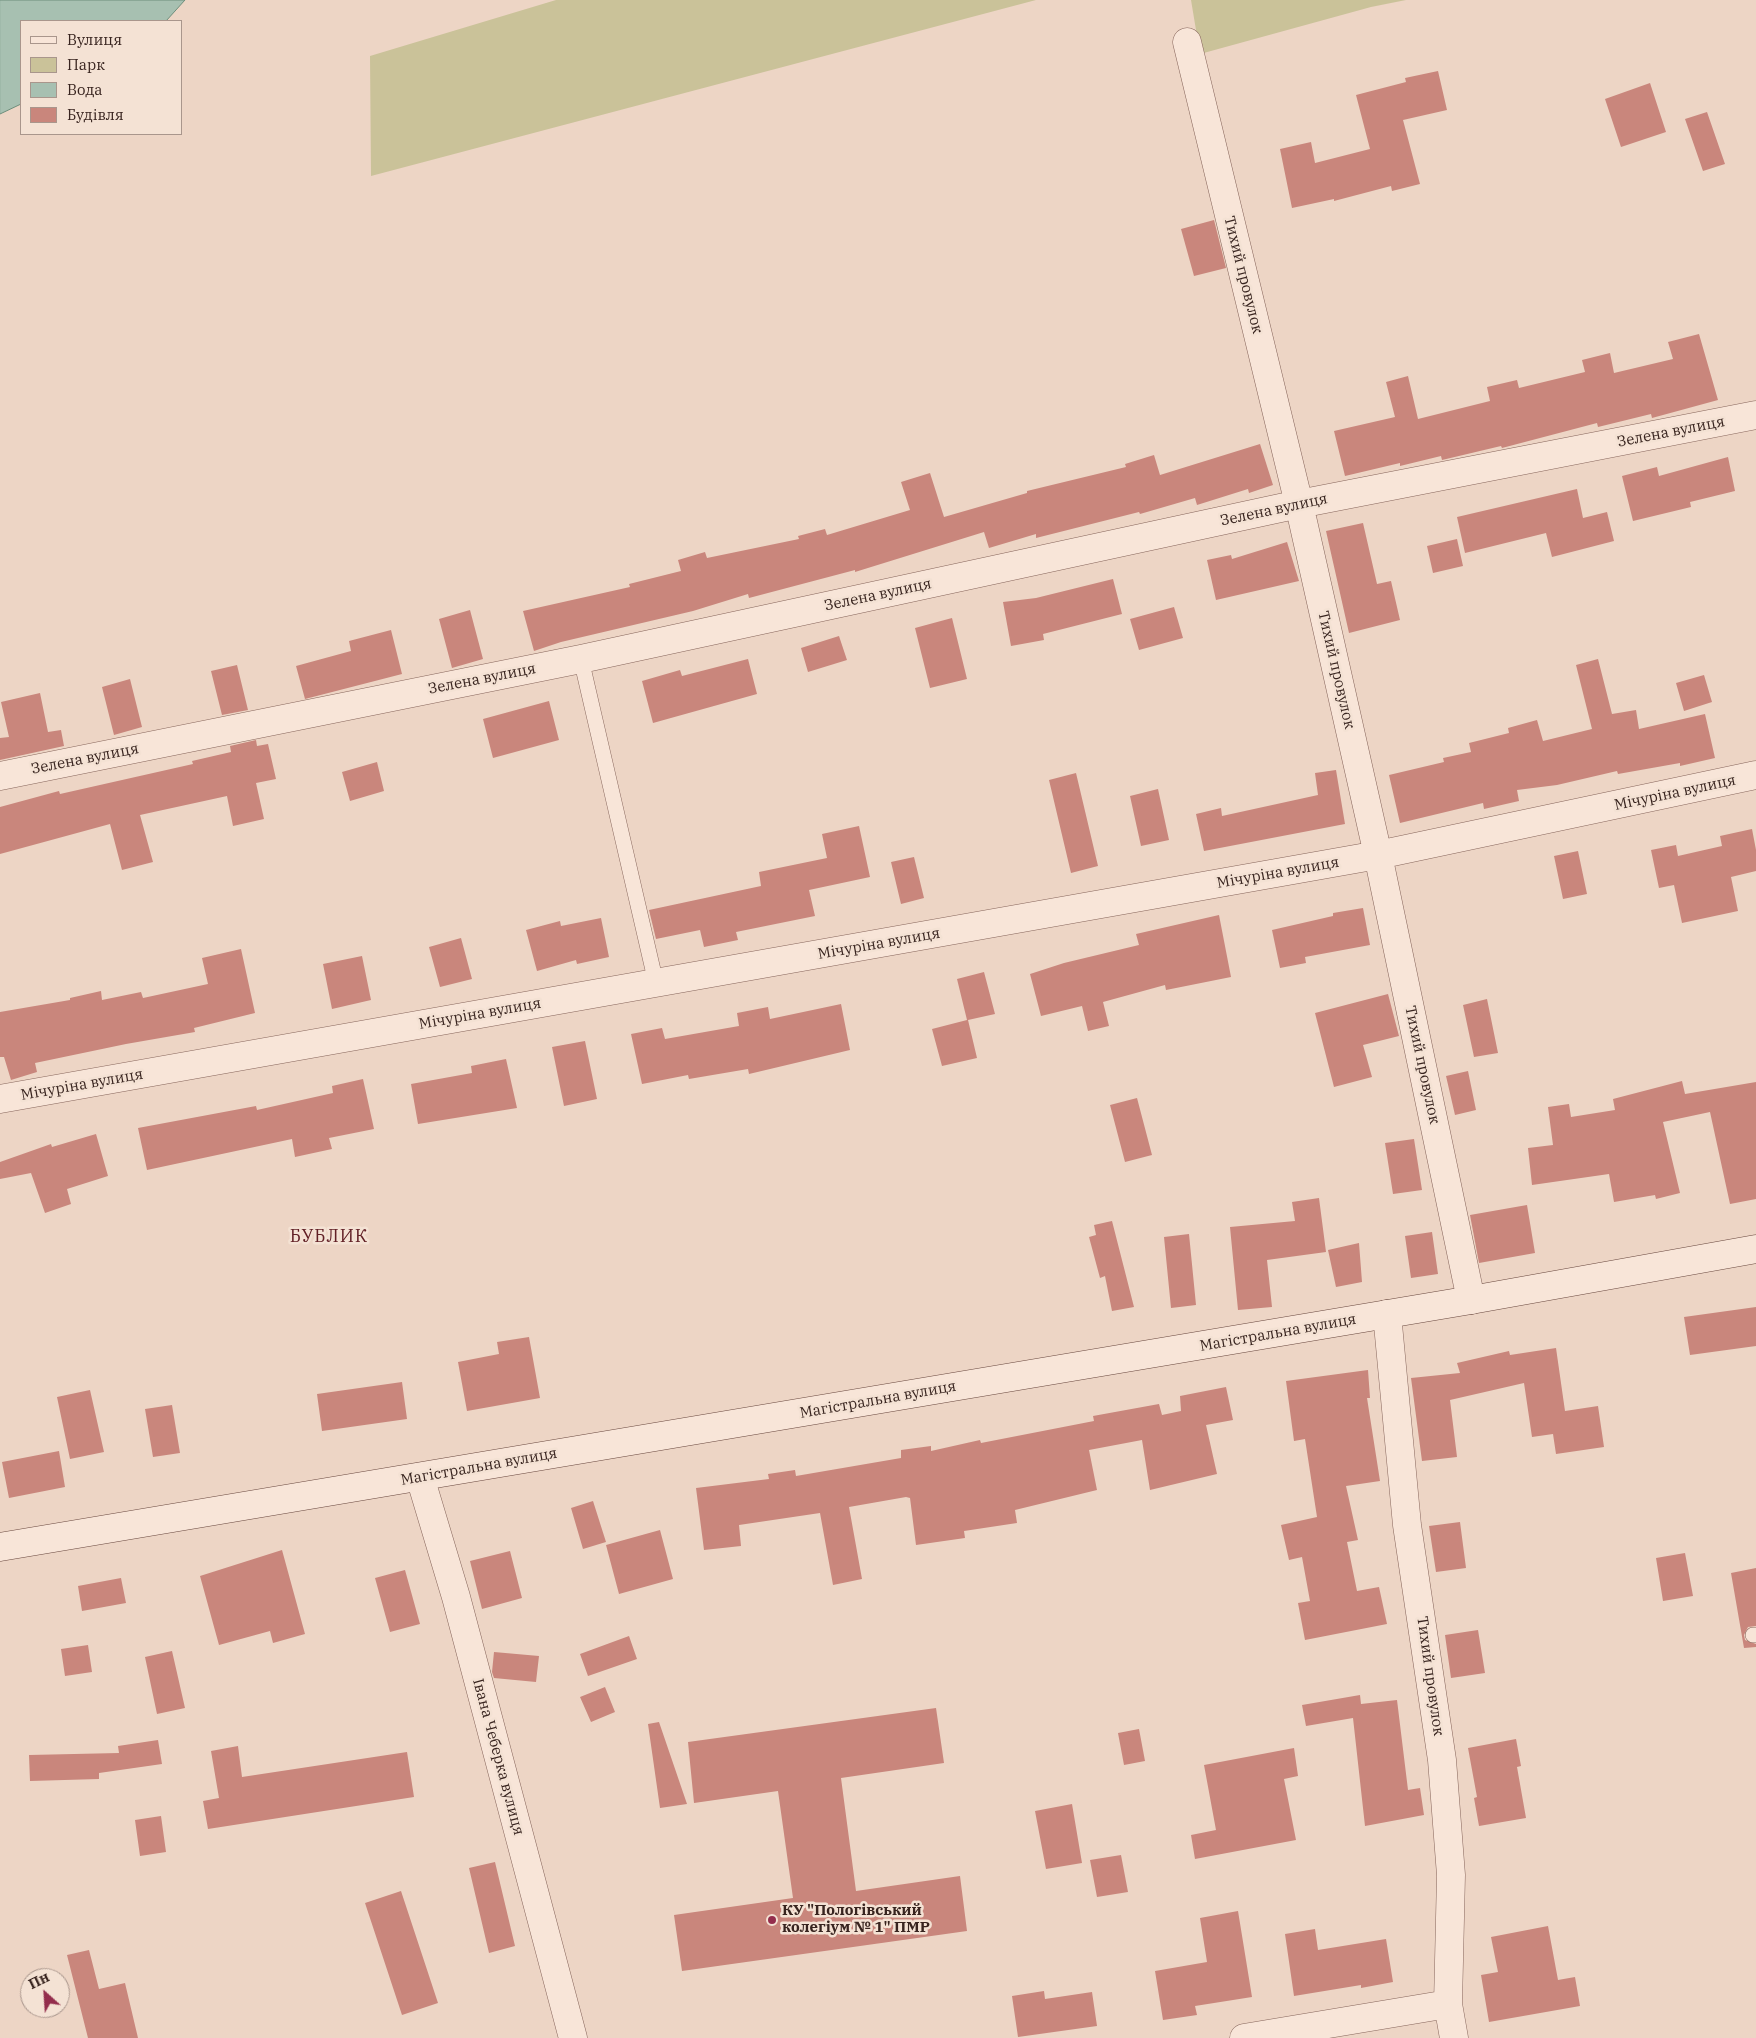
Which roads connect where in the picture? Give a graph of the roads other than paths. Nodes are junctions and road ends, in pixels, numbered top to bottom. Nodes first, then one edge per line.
1 (1187, 42) dead end
2 (1756, 415) edge
3 (1299, 504) junction
4 (581, 659) junction
5 (0, 776) edge
6 (1756, 776) edge
7 (1378, 855) junction
8 (656, 983) junction
9 (0, 1099) edge
10 (1756, 1249) edge
11 (1471, 1300) junction
12 (1387, 1314) junction
13 (420, 1477) junction
14 (0, 1547) edge
15 (1448, 2004) junction
16 (572, 2038) edge
17 (1244, 2038) edge
18 (1454, 2038) edge

1 - 3 street, Тихий провулок
2 - 3 street, Зелена вулиця
3 - 4 street, Зелена вулиця
3 - 7 street, Тихий провулок
4 - 5 street, Зелена вулиця
4 - 8 lane
6 - 7 street, Мічуріна вулиця
7 - 8 street, Мічуріна вулиця
7 - 11 street, Тихий провулок
8 - 9 street, Мічуріна вулиця
10 - 11 street, Магістральна вулиця
11 - 12 street, Магістральна вулиця
12 - 13 street, Магістральна вулиця
12 - 15 street, Тихий провулок
13 - 14 street, Магістральна вулиця
13 - 16 street, Івана Чеберка вулиця
15 - 17 street
15 - 18 street, Тихий провулок

